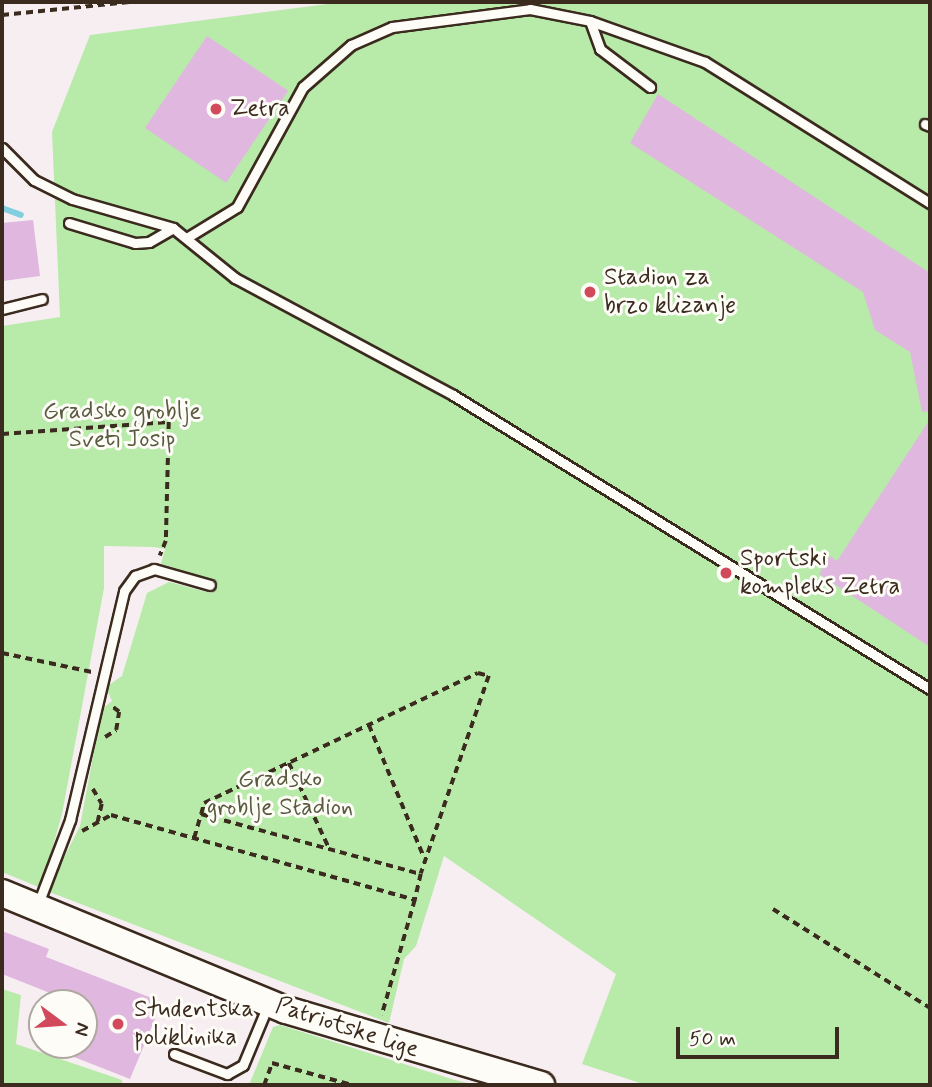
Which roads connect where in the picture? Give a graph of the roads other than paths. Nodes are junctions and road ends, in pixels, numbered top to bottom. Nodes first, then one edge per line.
1 (590, 21) junction
2 (650, 87) dead end
3 (2, 148) edge
4 (930, 203) edge
5 (69, 223) dead end
6 (173, 228) junction
7 (188, 237) junction
8 (42, 299) dead end
9 (2, 309) edge
10 (210, 585) dead end
11 (930, 689) edge
12 (2, 893) edge
13 (38, 906) junction
14 (268, 1003) junction
15 (174, 1054) dead end
16 (541, 1085) edge

1 - 2 lane
1 - 4 lane
1 - 7 lane
3 - 6 lane
5 - 6 lane
6 - 7 lane
7 - 11 lane
8 - 9 lane
10 - 13 lane
12 - 13 street, Patriotske lige
13 - 14 street, Patriotske lige
14 - 15 lane
14 - 16 street, Patriotske lige

